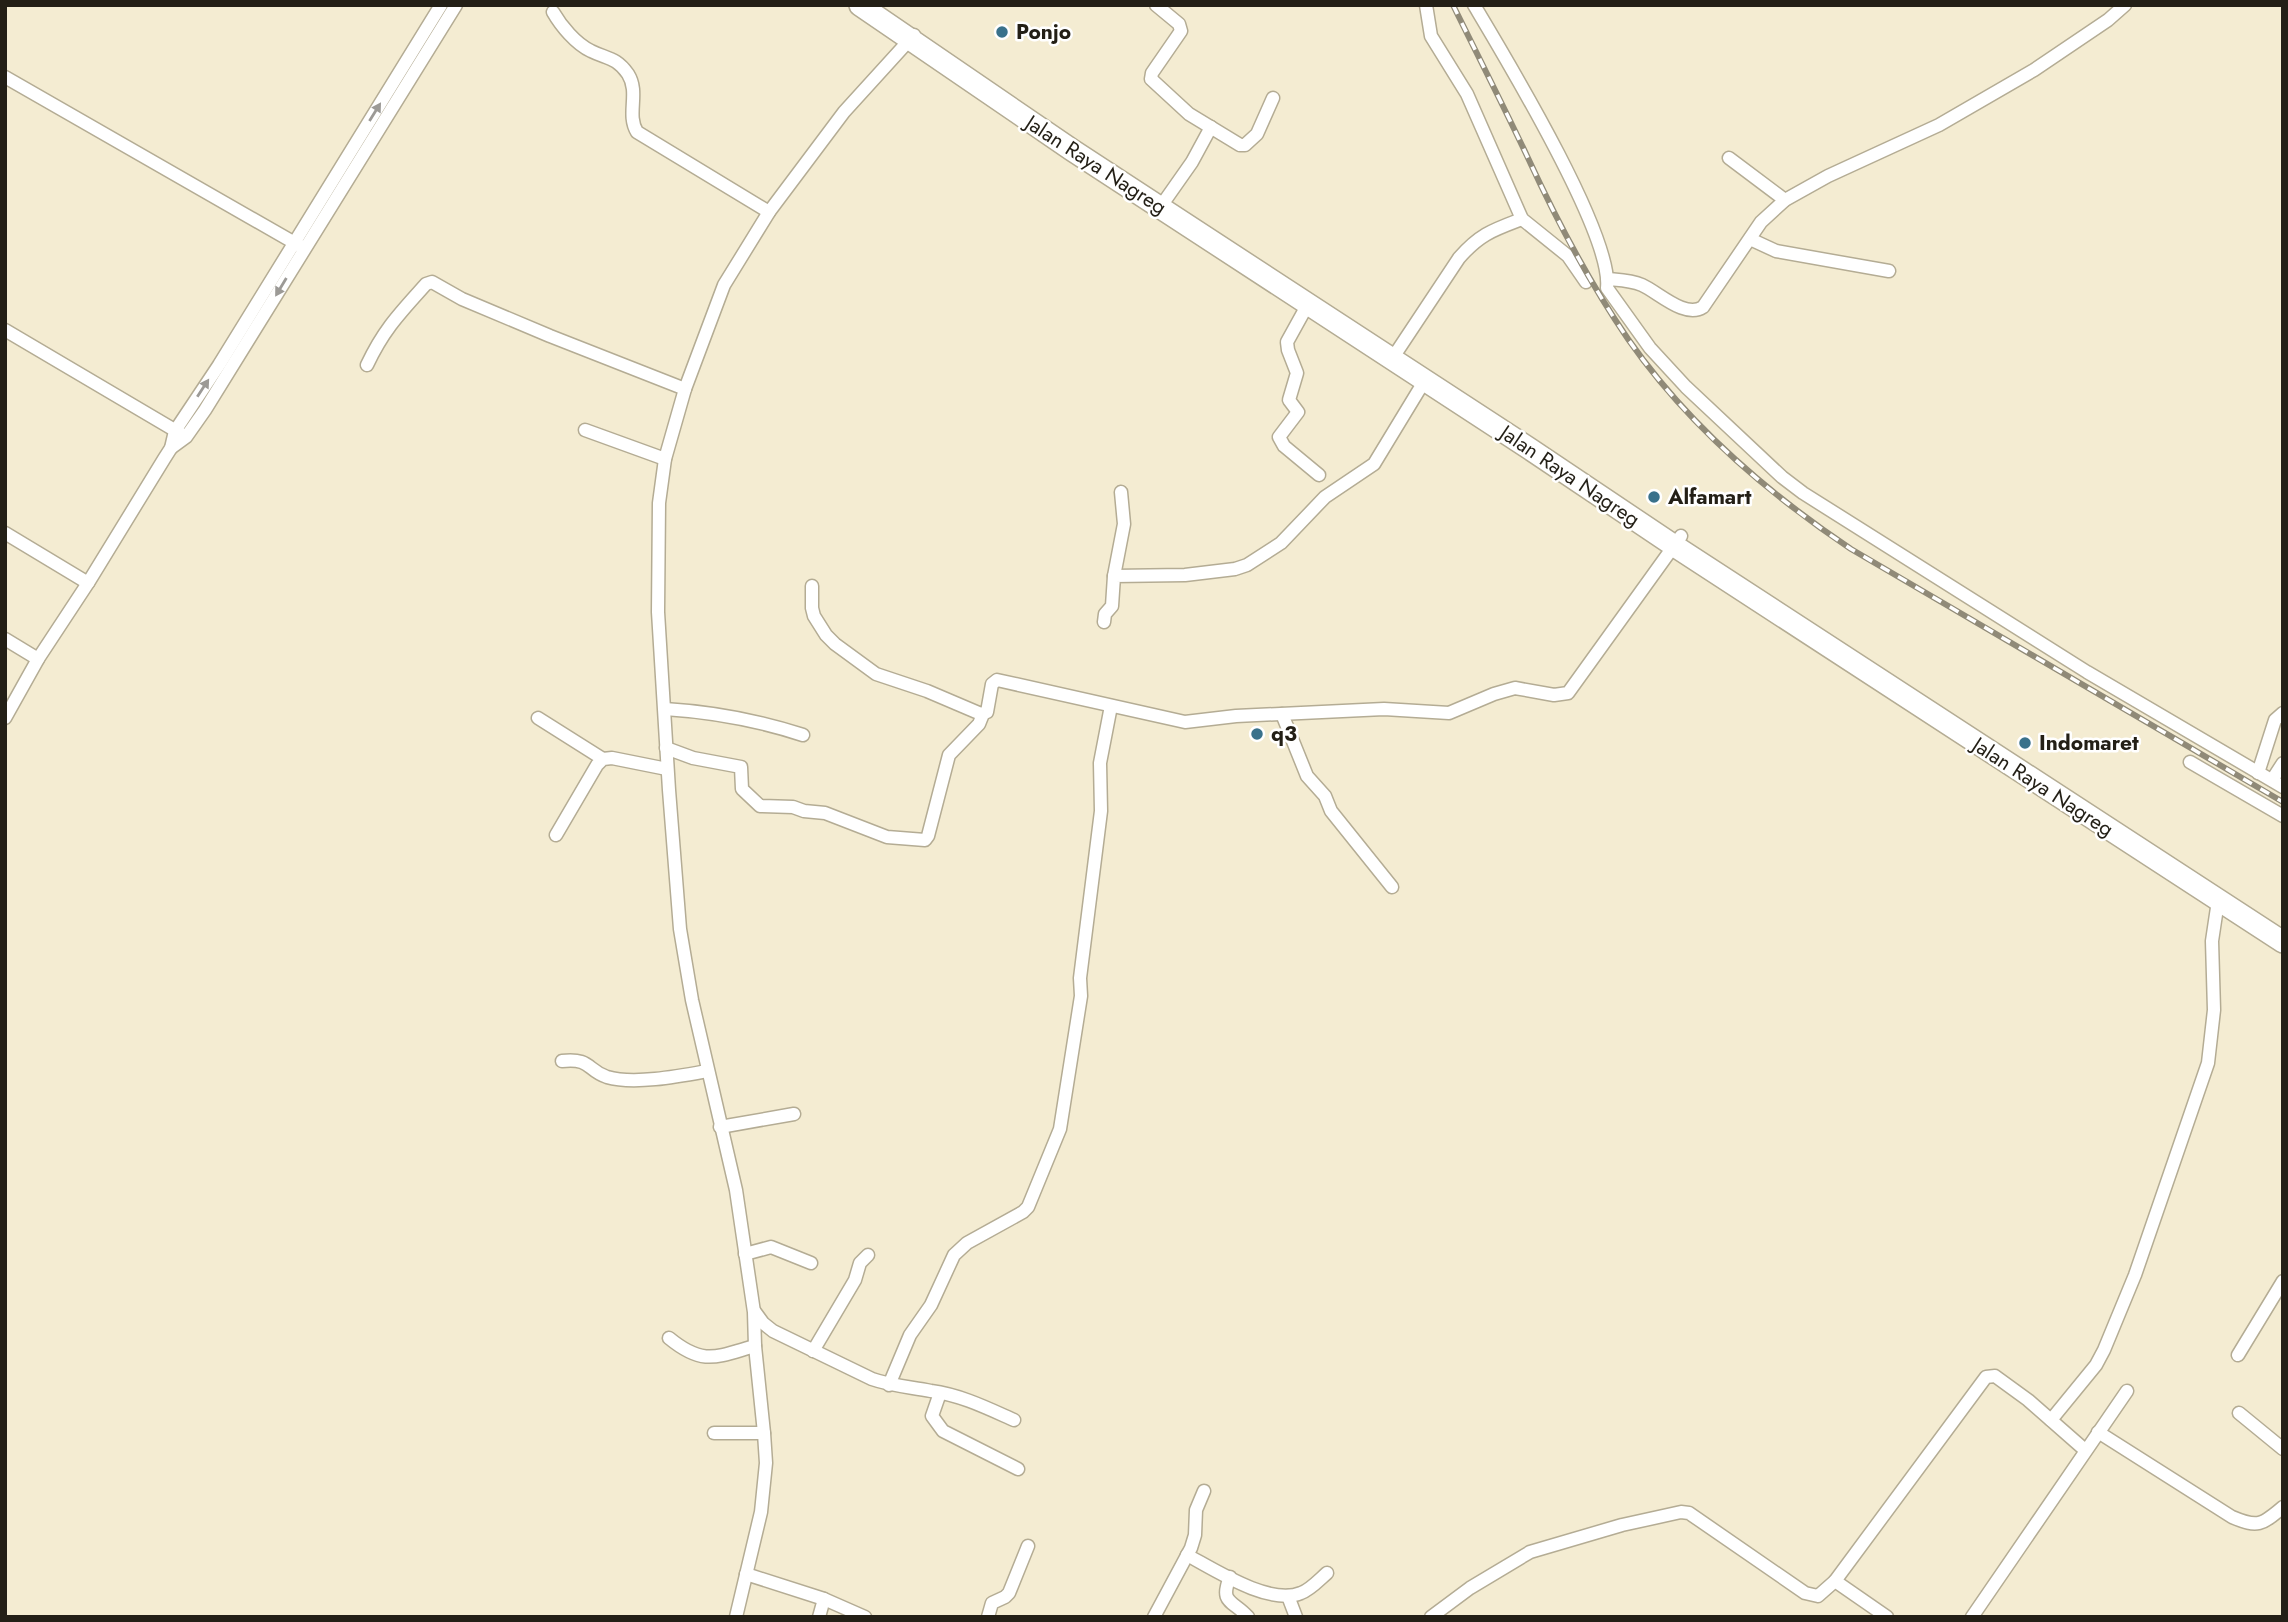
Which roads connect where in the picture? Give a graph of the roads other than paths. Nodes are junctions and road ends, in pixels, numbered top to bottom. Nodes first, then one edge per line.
1 (440, 5) edge
2 (456, 5) edge
3 (860, 5) edge
4 (880, 5) edge
5 (1156, 5) edge
6 (1426, 5) edge
7 (1474, 5) edge
8 (2125, 5) edge
9 (553, 12) dead end
10 (913, 36) junction
11 (5, 77) edge
12 (1273, 98) dead end
13 (1210, 130) junction
14 (1729, 158) dead end
15 (1166, 199) junction
16 (1785, 200) junction
17 (769, 212) junction
18 (1522, 219) junction
19 (1749, 239) junction
20 (299, 245) junction
21 (1889, 271) dead end
22 (1608, 279) junction
23 (1586, 282) dead end
24 (1308, 304) junction
25 (5, 330) edge
26 (1394, 354) junction
27 (367, 365) dead end
28 (1425, 380) junction
29 (685, 389) junction
30 (585, 430) dead end
31 (181, 434) junction
32 (665, 459) junction
33 (1319, 475) dead end
34 (1121, 492) dead end
35 (5, 533) edge
36 (1677, 541) junction
37 (1114, 576) junction
38 (88, 583) junction
39 (812, 586) dead end
40 (1104, 622) dead end
41 (5, 639) edge
42 (38, 659) junction
43 (1111, 706) junction
44 (665, 709) junction
45 (2283, 713) edge
46 (983, 714) junction
47 (1282, 714) junction
48 (5, 718) edge
49 (538, 718) dead end
50 (803, 735) dead end
51 (666, 748) junction
52 (603, 759) junction
53 (2190, 762) dead end
54 (2283, 763) edge
55 (667, 769) junction
56 (2258, 772) junction
57 (2277, 784) edge
58 (2283, 816) edge
59 (556, 835) dead end
60 (1392, 887) dead end
61 (2218, 901) junction
62 (2283, 928) edge
63 (2283, 942) edge
64 (562, 1061) dead end
65 (707, 1071) junction
66 (794, 1114) dead end
67 (720, 1127) junction
68 (745, 1254) junction
69 (868, 1255) dead end
70 (811, 1263) dead end
71 (2283, 1281) edge
72 (754, 1312) junction
73 (669, 1338) dead end
74 (755, 1346) junction
75 (813, 1351) junction
76 (2238, 1356) dead end
77 (889, 1385) junction
78 (2127, 1391) dead end
79 (940, 1393) junction
80 (2239, 1413) dead end
81 (1014, 1420) dead end
82 (2051, 1420) junction
83 (2098, 1432) junction
84 (713, 1433) dead end
85 (764, 1433) junction
86 (2283, 1449) edge
87 (2085, 1450) junction
88 (1018, 1469) dead end
89 (1204, 1491) dead end
90 (2283, 1507) edge
91 (1028, 1546) dead end
92 (1187, 1555) junction
93 (1327, 1573) dead end
94 (746, 1574) junction
95 (1230, 1577) junction
96 (1835, 1581) junction
97 (1289, 1596) junction
98 (824, 1599) junction
99 (736, 1617) edge
100 (819, 1617) edge
101 (865, 1617) edge
102 (988, 1617) edge
103 (1154, 1617) edge
104 (1248, 1617) edge
105 (1296, 1617) edge
106 (1431, 1617) edge
107 (1887, 1617) edge
108 (1972, 1617) edge

20 -> 1 street
2 - 20 street
3 - 10 highway, Jalan Raya Nagreg
4 - 10 highway, Jalan Raya Nagreg
5 - 13 street
6 - 18 street
7 - 22 street
8 - 16 street
9 - 17 street
10 - 15 highway, Jalan Raya Nagreg
10 - 17 street
10 - 24 highway, Jalan Raya Nagreg
11 - 20 street
12 - 13 street
13 - 15 street
14 - 16 street
15 - 26 highway, Jalan Raya Nagreg
16 - 19 street
17 - 29 street
18 - 23 street
18 - 26 street
19 - 21 street
19 - 22 street
20 - 31 street
22 - 56 street
24 - 26 highway, Jalan Raya Nagreg
24 - 33 street
25 - 31 street
26 - 28 highway, Jalan Raya Nagreg
26 - 36 highway, Jalan Raya Nagreg
27 - 29 street
28 - 36 highway, Jalan Raya Nagreg
28 - 37 street
29 - 32 street
30 - 32 street
31 - 38 street
32 - 44 street
34 - 37 street
35 - 38 street
36 - 47 street
36 - 61 highway, Jalan Raya Nagreg
36 - 62 highway, Jalan Raya Nagreg
37 - 40 street
38 - 42 street
39 - 46 street
41 - 42 street
42 - 48 street
43 - 46 street
43 - 47 street
43 - 77 street
44 - 50 street
44 - 51 street
45 - 56 street
46 - 51 street
47 - 60 street
49 - 52 street
51 - 55 street
52 - 55 street
52 - 59 street
53 - 58 street
54 - 57 street
55 - 65 street
56 - 57 street
61 - 63 highway, Jalan Raya Nagreg
61 - 82 street
64 - 65 street
65 - 67 street
66 - 67 street
67 - 68 street
68 - 70 street
68 - 72 street
69 - 75 street
71 - 76 street
72 - 74 street
72 - 75 street
73 - 74 street
74 - 85 street
75 - 77 street
77 - 79 street
78 - 83 street
79 - 81 street
79 - 88 street
80 - 86 street
82 - 87 street
82 - 96 street
83 - 87 street
83 - 90 street
84 - 85 street
85 - 94 street
87 - 108 street
89 - 92 street
91 - 102 street
92 - 95 street
92 - 103 street
93 - 97 street
94 - 98 street
94 - 99 street
95 - 97 street
95 - 104 street
96 - 106 street
96 - 107 street
97 - 105 street
98 - 100 street
98 - 101 street

